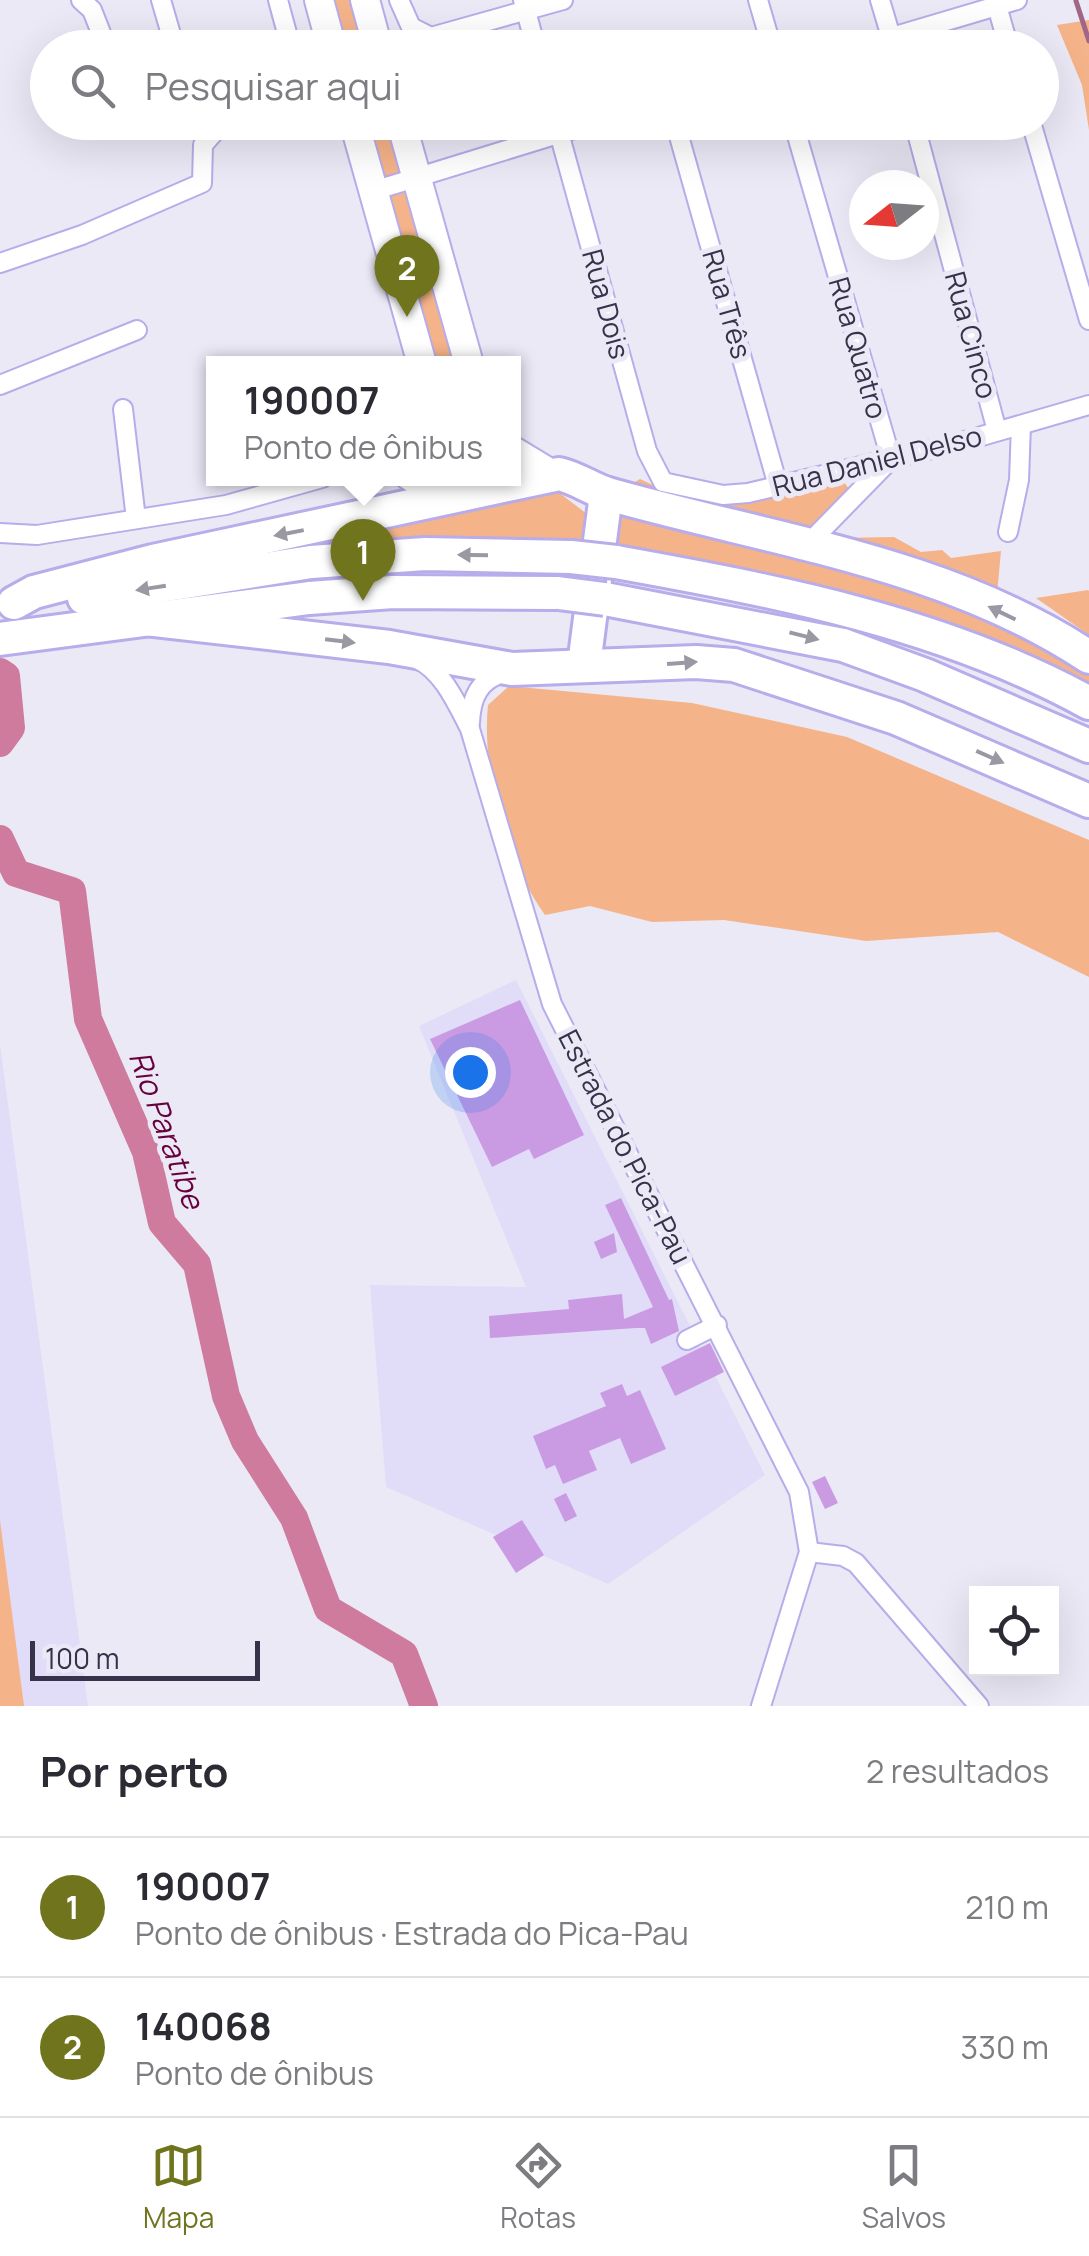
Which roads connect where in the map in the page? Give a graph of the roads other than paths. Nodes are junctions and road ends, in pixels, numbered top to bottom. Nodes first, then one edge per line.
1 (81, 0) edge
2 (162, 0) edge
3 (278, 0) edge
4 (319, 0) edge
5 (364, 0) edge
6 (399, 0) edge
7 (563, 0) edge
8 (758, 0) edge
9 (880, 0) edge
10 (1017, 0) edge
11 (524, 5) edge
12 (998, 6) junction
13 (100, 30) edge
14 (170, 30) edge
15 (286, 30) edge
16 (327, 30) edge
17 (373, 30) edge
18 (417, 30) edge
19 (451, 30) edge
20 (531, 30) edge
21 (767, 30) edge
22 (888, 30) edge
23 (929, 30) edge
24 (1004, 30) edge
25 (207, 140) edge
26 (359, 140) edge
27 (406, 140) edge
28 (523, 140) edge
29 (561, 140) edge
30 (680, 140) edge
31 (798, 140) edge
32 (919, 140) edge
33 (1035, 140) edge
34 (417, 176) junction
35 (373, 191) junction
36 (0, 263) edge
37 (1089, 320) edge
38 (138, 330) dead end
39 (420, 356) edge
40 (467, 356) edge
41 (0, 385) edge
42 (1089, 405) edge
43 (123, 409) dead end
44 (1021, 425) junction
45 (997, 431) junction
46 (521, 456) edge
47 (891, 458) junction
48 (551, 474) junction
49 (521, 478) edge
50 (664, 482) joint
51 (294, 486) edge
52 (455, 486) edge
53 (778, 486) junction
54 (418, 489) edge
55 (606, 494) junction
56 (136, 518) junction
57 (1008, 532) dead end
58 (0, 533) edge
59 (807, 545) junction
60 (7, 604) edge
61 (146, 619) junction
62 (10, 637) edge
63 (389, 647) junction
64 (1089, 658) edge
65 (584, 665) junction
66 (512, 670) junction
67 (1089, 703) edge
68 (470, 729) junction
69 (1089, 746) edge
70 (1089, 801) edge
71 (717, 1325) junction
72 (687, 1340) dead end
73 (809, 1552) junction
74 (761, 1706) edge
75 (979, 1706) edge

1 - 13 street
2 - 14 street
3 - 15 street
4 - 16 main road
5 - 17 main road
6 - 18 street
7 - 11 street
8 - 21 street
9 - 22 street
10 - 12 street
11 - 19 street
11 - 20 street
12 - 23 street
12 - 24 street
25 - 36 street
26 - 35 main road
27 - 34 main road
28 - 34 street
29 - 50 street, Rua Dois
30 - 53 street, Rua Três
31 - 47 street, Rua Quatro
32 - 45 street, Rua Cinco
33 - 37 street
34 - 35 street
34 - 40 main road
35 - 39 main road
38 - 41 street
42 - 44 street, Rua Daniel Delso
43 - 56 street
44 - 45 street, Rua Daniel Delso
44 - 57 street
45 - 47 street, Rua Daniel Delso
46 - 48 main road
47 - 53 street, Rua Daniel Delso
47 - 59 street
48 - 49 highway
48 - 55 highway
50 - 53 street, Rua Daniel Delso
51 - 56 street
52 - 54 highway
54 -> 60 highway
55 - 59 highway
55 - 65 highway
56 - 58 street
64 -> 59 highway
67 -> 60 highway, bridge
61 - 62 highway
61 -> 63 highway
61 -> 69 highway, bridge
63 - 66 highway
63 - 68 street, Estrada do Pica-Pau
65 - 66 highway
65 -> 70 highway
66 - 68 street
68 - 71 street, Estrada do Pica-Pau
71 - 72 street
71 - 73 street, Estrada do Pica-Pau
73 - 74 street
73 - 75 street

